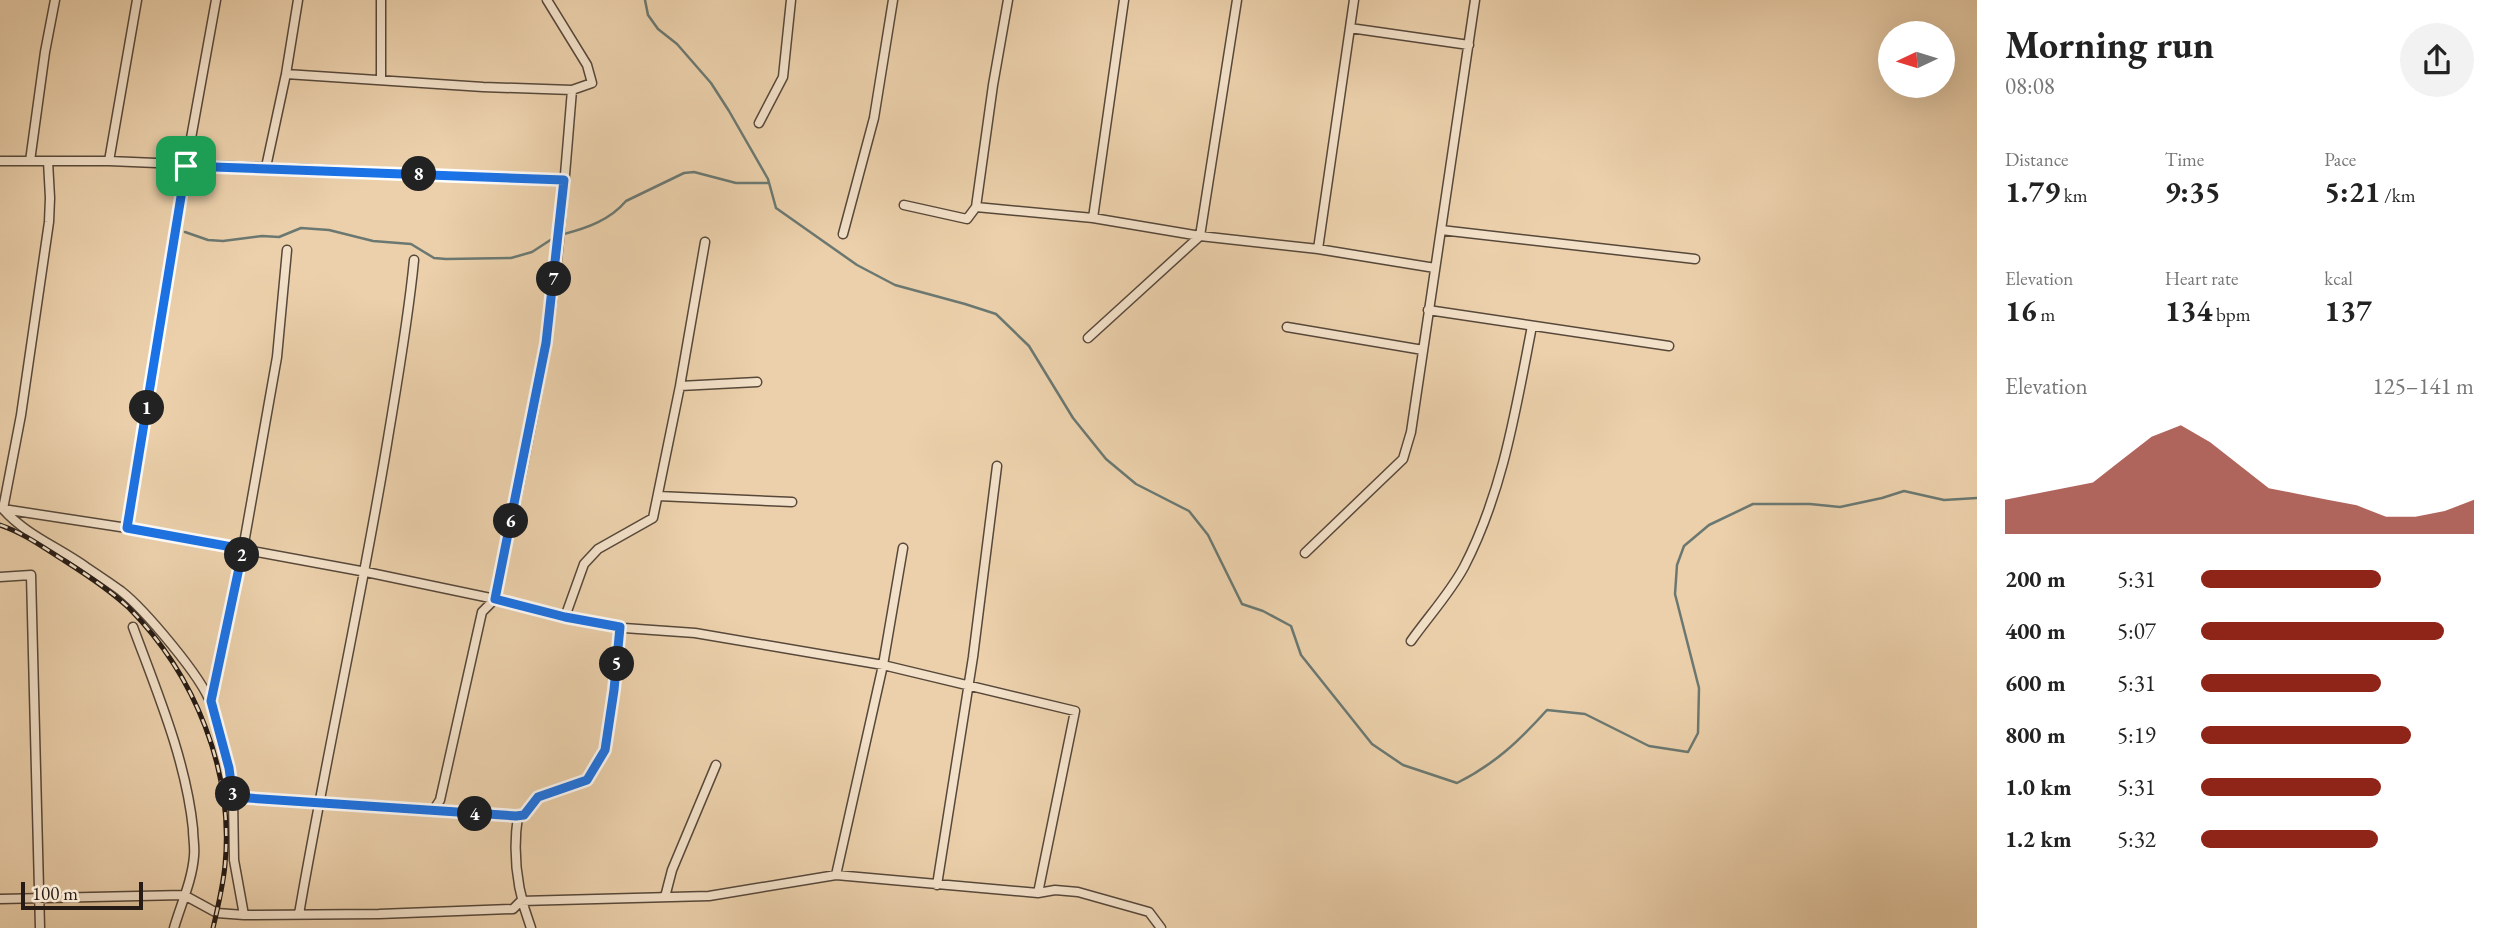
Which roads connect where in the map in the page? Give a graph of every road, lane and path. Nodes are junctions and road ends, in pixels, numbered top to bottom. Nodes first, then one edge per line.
1 (55, 0) edge
2 (137, 0) edge
3 (216, 0) edge
4 (298, 0) edge
5 (382, 0) edge
6 (547, 0) edge
7 (791, 0) edge
8 (893, 0) edge
9 (1008, 0) edge
10 (1124, 0) edge
11 (1237, 0) edge
12 (1354, 0) edge
13 (1475, 0) edge
14 (1350, 28) junction
15 (1469, 45) junction
16 (286, 74) junction
17 (381, 80) junction
18 (572, 90) junction
19 (759, 123) dead end
20 (0, 161) edge
21 (30, 161) junction
22 (48, 161) junction
23 (109, 162) junction
24 (186, 166) junction
25 (266, 167) junction
26 (564, 180) junction
27 (904, 205) dead end
28 (976, 207) junction
29 (1093, 218) junction
30 (1441, 230) junction
31 (843, 234) dead end
32 (1200, 236) junction
33 (705, 242) dead end
34 (1318, 249) junction
35 (287, 250) dead end
36 (1695, 259) dead end
37 (414, 260) dead end
38 (1435, 268) junction
39 (1428, 310) junction
40 (1532, 326) junction
41 (1287, 327) dead end
42 (1088, 338) dead end
43 (1669, 346) dead end
44 (1423, 350) junction
45 (757, 382) dead end
46 (680, 386) junction
47 (998, 466) dead end
48 (658, 496) junction
49 (792, 502) dead end
50 (2, 509) edge
51 (127, 528) junction
52 (903, 548) dead end
53 (243, 549) junction
54 (1305, 553) dead end
55 (366, 572) junction
56 (0, 577) edge
57 (495, 599) junction
58 (565, 617) junction
59 (133, 627) dead end
60 (620, 627) junction
61 (1411, 641) dead end
62 (883, 665) junction
63 (968, 687) junction
64 (211, 701) junction
65 (716, 765) dead end
66 (233, 797) junction
67 (318, 803) junction
68 (433, 811) junction
69 (518, 816) junction
70 (836, 875) junction
71 (937, 885) junction
72 (1038, 892) junction
73 (184, 895) junction
74 (664, 897) junction
75 (39, 898) junction
76 (0, 899) edge
77 (521, 901) junction
78 (299, 914) junction
79 (244, 915) junction
80 (40, 928) edge
81 (174, 928) edge
82 (531, 928) edge
83 (1161, 928) edge

1 - 21 street
2 - 23 street
3 - 24 street
4 - 16 street
5 - 17 street
6 - 18 street
7 - 19 street
8 - 31 street
9 - 28 street
10 - 29 street
11 - 32 street
12 - 14 street
13 - 15 street
14 - 15 street
14 - 34 street
15 - 30 street
16 - 17 street
16 - 25 street
17 - 18 street
18 - 26 street
20 - 21 street
21 - 22 street
22 - 23 street
22 - 50 street
23 - 24 street
24 - 25 street
24 - 51 street
25 - 26 street
26 - 57 street
27 - 28 street
28 - 29 street
29 - 32 street
30 - 36 street
30 - 38 street
32 - 34 street
32 - 42 street
33 - 46 street
34 - 38 street
35 - 53 street
37 - 55 street
38 - 39 street
39 - 40 street
39 - 44 street
40 - 43 street
40 - 61 street
41 - 44 street
44 - 54 street
45 - 46 street
46 - 48 street
47 - 63 street
48 - 49 street
48 - 58 street
50 - 51 street
50 - 64 street
51 - 53 street
52 - 62 street
53 - 55 street
53 - 64 street
55 - 57 street
55 - 67 street
56 - 75 street
57 - 58 street
57 - 68 street
58 - 60 street
59 - 73 street
60 - 62 street
60 - 69 street
62 - 63 street
62 - 70 street
63 - 71 street
63 - 72 street
64 - 66 street
65 - 74 street
66 - 67 street
66 - 79 street
67 - 68 street
67 - 78 street
68 - 69 street
69 - 77 street
70 - 71 street
70 - 74 street
71 - 72 street
72 - 83 street
73 - 75 street
73 - 79 street
73 - 81 street
74 - 77 street
75 - 76 street
75 - 80 street
77 - 78 street
77 - 82 street
78 - 79 street

